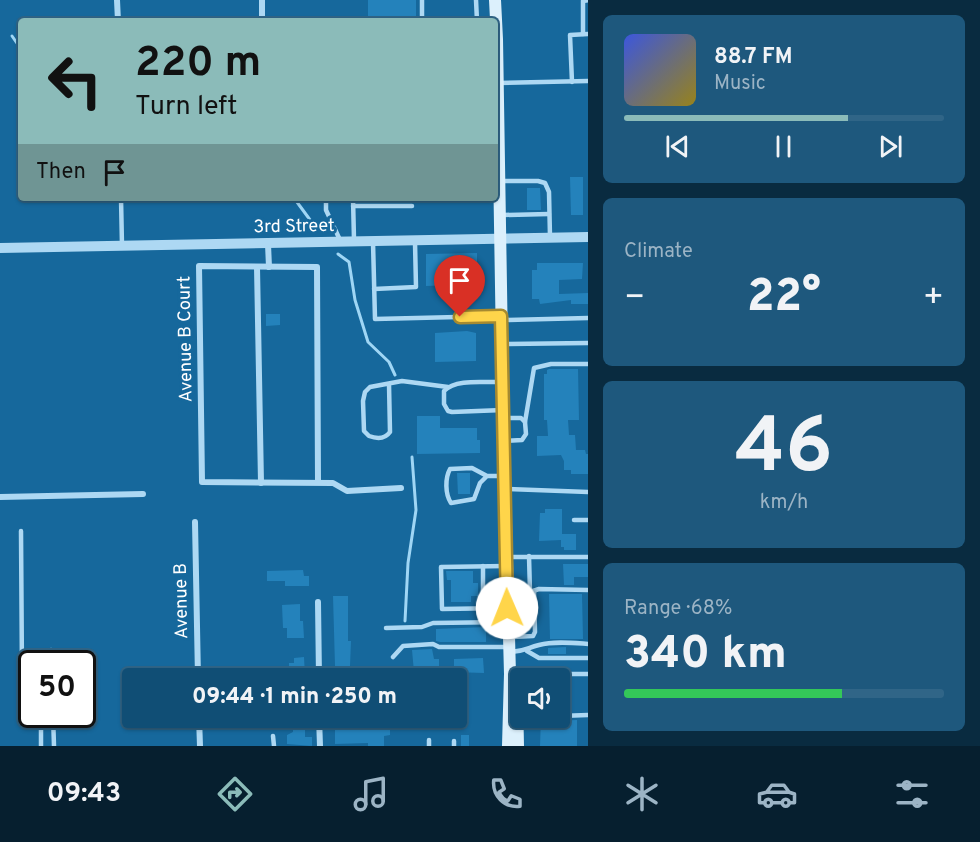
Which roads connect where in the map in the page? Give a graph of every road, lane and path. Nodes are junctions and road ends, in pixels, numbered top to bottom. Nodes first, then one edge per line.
1 (117, 0) edge
2 (262, 0) edge
3 (422, 0) edge
4 (476, 0) edge
5 (495, 0) edge
6 (588, 0) edge
7 (118, 18) edge
8 (262, 18) edge
9 (422, 18) edge
10 (477, 18) edge
11 (495, 18) edge
12 (586, 34) edge
13 (588, 81) edge
14 (572, 82) junction
15 (498, 83) joint
16 (500, 181) junction
17 (121, 201) edge
18 (326, 201) edge
19 (353, 201) edge
20 (353, 206) junction
21 (412, 206) dead end
22 (549, 214) junction
23 (500, 215) junction
24 (550, 237) junction
25 (588, 237) edge
26 (501, 239) junction
27 (415, 241) junction
28 (373, 242) junction
29 (342, 243) junction
30 (354, 243) junction
31 (268, 244) junction
32 (122, 246) junction
33 (0, 248) edge
34 (257, 267) junction
35 (268, 267) junction
36 (374, 289) junction
37 (501, 318) junction
38 (588, 318) edge
39 (588, 343) edge
40 (502, 344) junction
41 (588, 364) edge
42 (503, 382) junction
43 (389, 384) junction
44 (448, 387) junction
45 (503, 414) junction
46 (525, 422) junction
47 (504, 441) junction
48 (487, 476) junction
49 (318, 482) junction
50 (505, 482) junction
51 (261, 483) junction
52 (401, 489) dead end
53 (588, 492) edge
54 (143, 494) dead end
55 (0, 497) edge
56 (574, 520) dead end
57 (588, 520) edge
58 (195, 522) dead end
59 (21, 531) dead end
60 (529, 556) junction
61 (588, 557) edge
62 (506, 562) junction
63 (483, 566) junction
64 (588, 590) edge
65 (532, 591) junction
66 (506, 592) junction
67 (318, 602) dead end
68 (507, 608) junction
69 (483, 609) junction
70 (507, 621) junction
71 (386, 628) dead end
72 (588, 644) edge
73 (508, 645) junction
74 (22, 650) edge
75 (527, 651) junction
76 (393, 657) dead end
77 (588, 658) edge
78 (198, 668) edge
79 (319, 668) edge
80 (510, 674) joint
81 (570, 674) edge
82 (588, 674) edge
83 (588, 715) edge
84 (570, 716) edge
85 (41, 728) edge
86 (53, 728) edge
87 (199, 728) edge
88 (319, 728) edge
89 (521, 728) edge
90 (273, 736) dead end
91 (41, 746) edge
92 (54, 746) edge
93 (200, 746) edge
94 (274, 746) edge
95 (320, 746) edge
96 (508, 746) edge
97 (518, 746) edge

1 - 7 street
2 - 8 street
3 - 9 lane
4 - 10 lane
5 - 11 main road
6 - 12 lane
12 - 14 lane
13 - 14 lane
14 - 15 lane
15 - 16 main road
16 - 22 lane
16 - 23 main road
17 - 32 lane
18 - 29 lane
19 - 20 lane
20 - 21 lane
20 - 30 lane
22 - 23 lane
22 - 24 lane
23 - 26 main road
24 - 25 street, 3rd Street
24 - 26 street, 3rd Street
26 - 27 street, 3rd Street
26 - 37 main road
27 - 28 street, 3rd Street
27 - 36 lane
28 - 30 street, 3rd Street
28 - 36 lane
29 - 30 street, 3rd Street
29 - 31 street, 3rd Street
31 - 32 street, 3rd Street
31 - 35 street
32 - 33 street, 3rd Street
34 - 35 street, Avenue B Court
34 - 51 street
34 - 51 street, Avenue B Court
35 - 49 street, Avenue B Court
36 - 37 lane
37 - 38 lane
37 - 40 main road
39 - 40 lane
40 - 42 main road
41 - 46 lane
42 - 44 lane
42 - 45 main road
43 - 43 lane
43 - 44 lane
44 - 45 lane
45 - 46 lane
45 - 47 main road
46 - 47 lane
47 - 50 main road
48 - 48 lane
48 - 50 lane
49 - 51 street, Avenue B Court
49 - 52 street, Avenue B Court
50 - 53 lane
50 - 62 main road
54 - 55 street
56 - 57 lane
58 - 78 street, Avenue B
59 - 74 lane
60 - 61 lane
60 - 62 lane
60 - 65 lane
62 - 63 lane
62 - 66 main road
63 - 69 lane
63 - 69 lane
64 - 65 lane
65 - 66 lane
65 - 73 lane
66 - 68 main road
67 - 79 street
68 - 69 lane
68 - 70 main road
70 - 71 lane
70 - 73 main road
72 - 75 lane
73 - 75 lane
73 - 76 lane
73 - 80 main road
75 - 77 lane
80 - 96 main road
81 - 82 lane
83 - 84 lane
85 - 91 lane
86 - 92 lane
87 - 93 street
88 - 95 street
89 - 97 main road
90 - 94 lane

